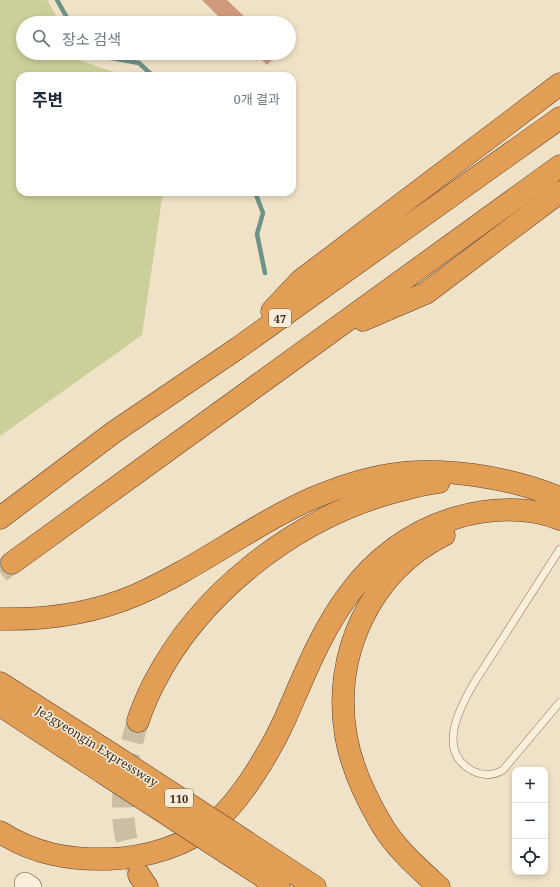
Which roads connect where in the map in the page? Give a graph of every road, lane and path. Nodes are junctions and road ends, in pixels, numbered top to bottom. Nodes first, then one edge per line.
1 (560, 84) edge
2 (560, 118) edge
3 (560, 166) edge
4 (560, 192) edge
5 (327, 335) junction
6 (238, 348) junction
7 (523, 486) junction
8 (560, 498) edge
9 (0, 518) edge
10 (560, 519) edge
11 (560, 528) edge
12 (560, 549) edge
13 (12, 563) tunnel mouth
14 (0, 619) edge
15 (0, 683) edge
16 (560, 702) edge
17 (0, 705) edge
18 (138, 721) tunnel mouth
19 (106, 762) junction
20 (0, 832) edge
21 (242, 851) junction
22 (279, 887) edge
23 (315, 887) edge
24 (439, 887) edge

1 - 6 highway
2 - 6 highway, 47
3 - 5 highway
4 - 5 highway
5 - 13 highway
6 - 9 highway, 47
7 - 8 highway
7 - 14 highway
7 - 18 highway
10 - 20 highway
11 - 24 highway
12 - 16 lane
15 - 19 highway, Je2gyeongin Expressway / 110
17 - 19 highway, Je2gyeongin Expressway / 110
19 - 21 highway, Je2gyeongin Expressway / 110, bridge
21 - 22 highway, Je2gyeongin Expressway / 110
21 - 23 highway, Je2gyeongin Expressway / 110

